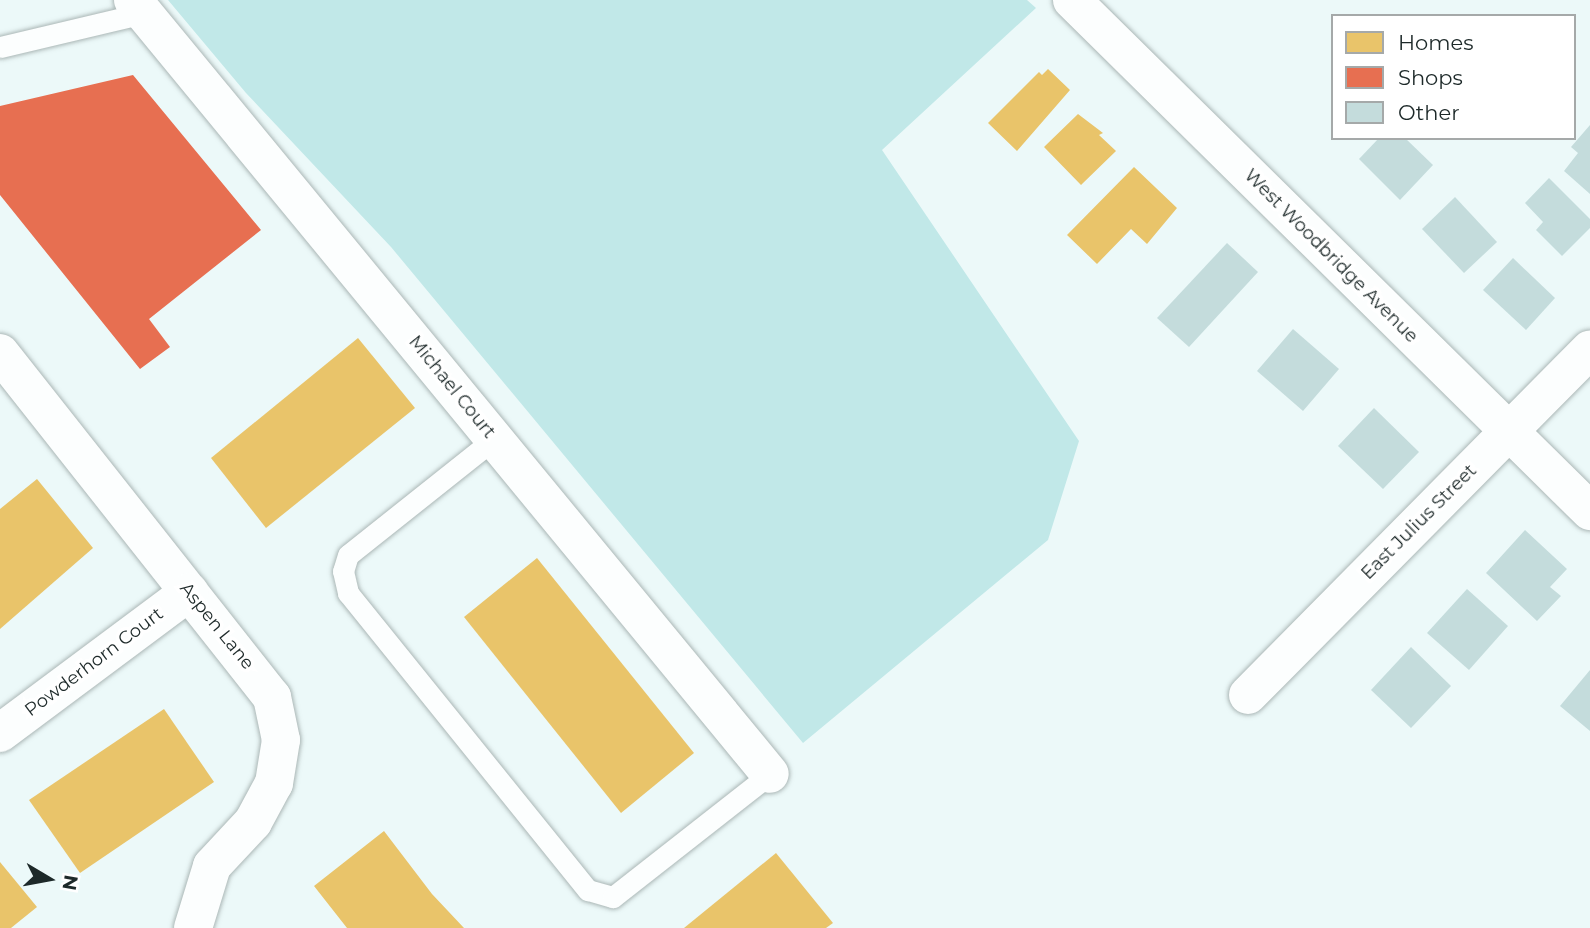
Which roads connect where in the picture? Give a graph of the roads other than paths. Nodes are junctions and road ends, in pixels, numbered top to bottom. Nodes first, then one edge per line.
1 (1072, 0) edge
2 (139, 7) edge
3 (0, 47) edge
4 (1590, 350) edge
5 (0, 354) edge
6 (1509, 431) junction
7 (494, 439) junction
8 (1590, 511) edge
9 (189, 592) junction
10 (1248, 695) dead end
11 (0, 733) edge
12 (770, 774) joint
13 (193, 928) edge

1 - 6 street, West Woodbridge Avenue
2 - 3 lane
2 - 7 street, Michael Court
4 - 6 street, East Julius Street
5 - 9 street, Aspen Lane
6 - 8 street, West Woodbridge Avenue
6 - 10 street, East Julius Street
7 - 12 street, Michael Court
7 - 12 lane
9 - 11 street, Powderhorn Court
9 - 13 street, Aspen Lane

